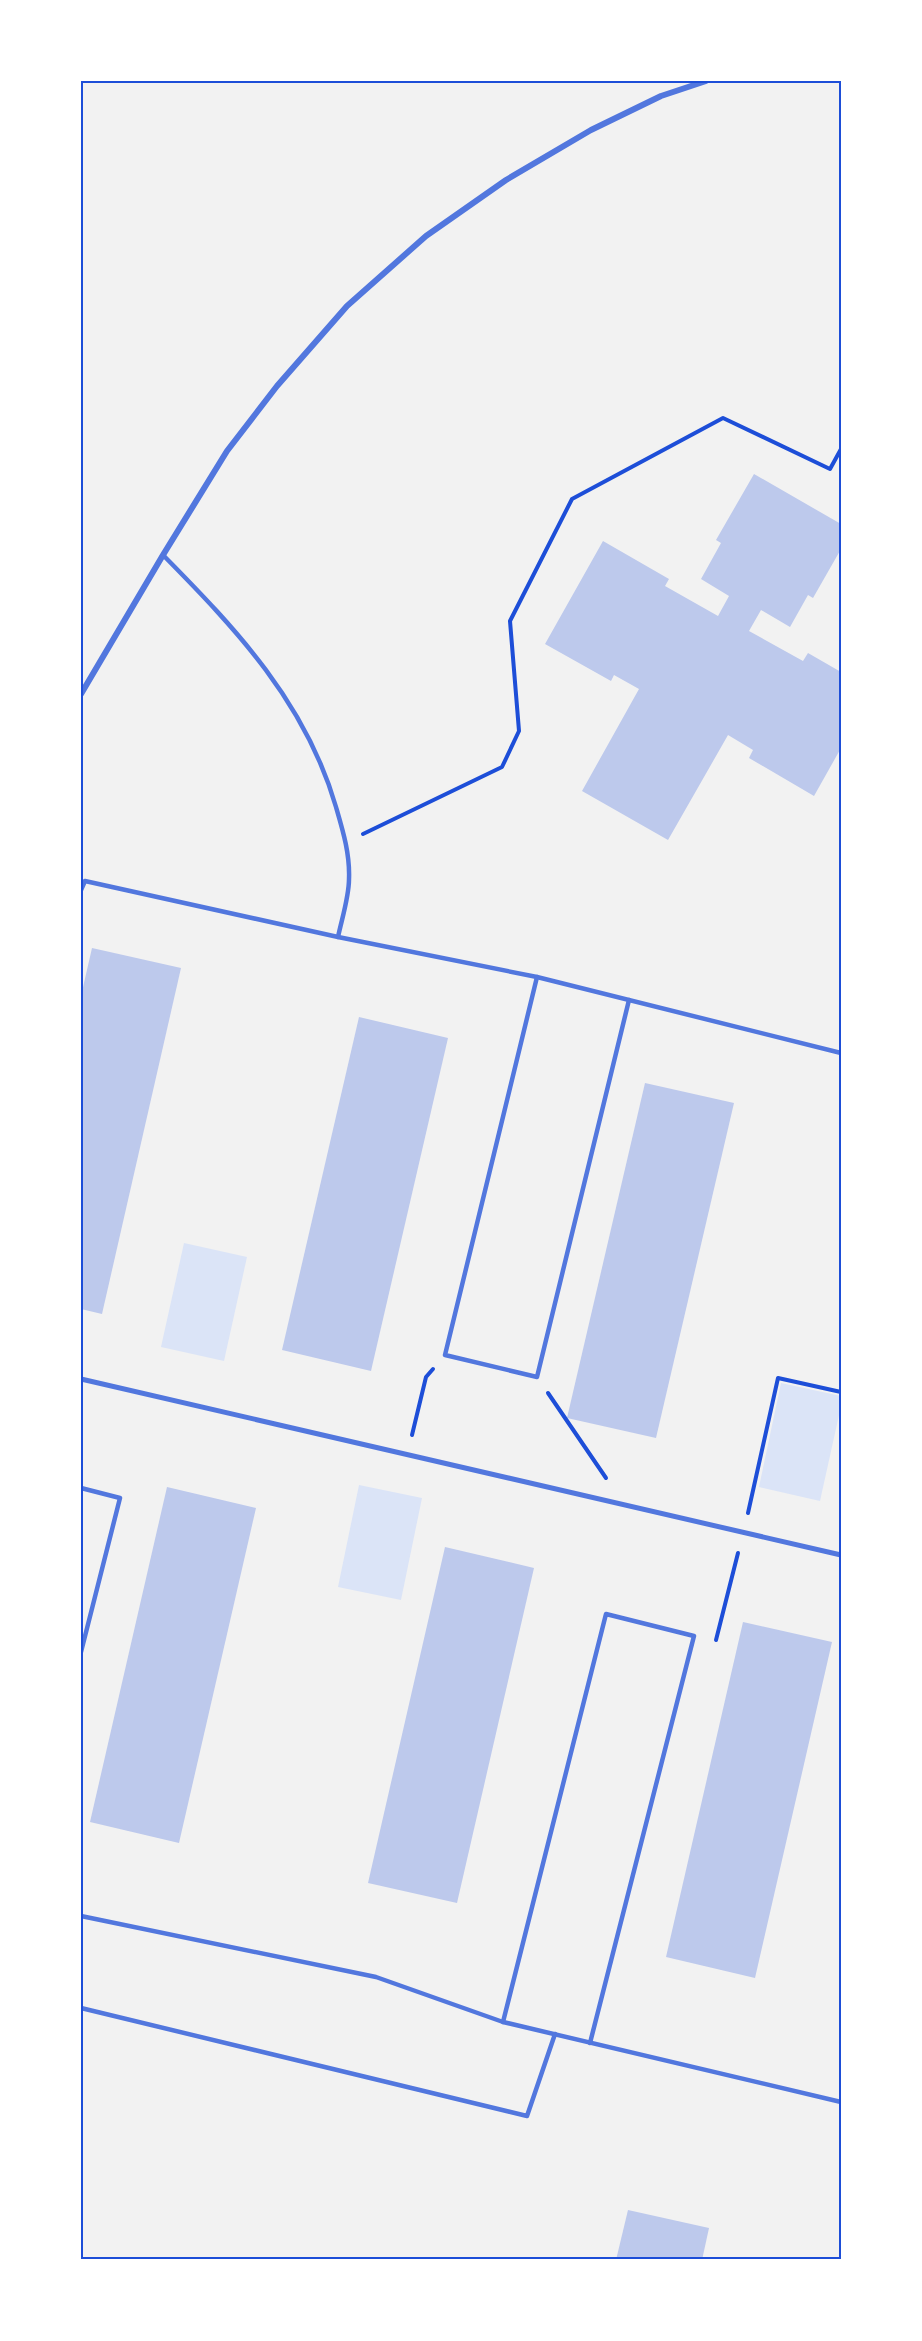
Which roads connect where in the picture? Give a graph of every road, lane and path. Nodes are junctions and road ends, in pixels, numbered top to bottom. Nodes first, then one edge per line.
1 (706, 81) edge
2 (841, 449) edge
3 (163, 555) junction
4 (81, 694) edge
5 (346, 842) junction
6 (81, 890) edge
7 (338, 937) junction
8 (537, 977) junction
9 (629, 1000) junction
10 (841, 1053) edge
11 (445, 1355) junction
12 (537, 1377) junction
13 (81, 1378) edge
14 (841, 1392) edge
15 (407, 1454) junction
16 (81, 1488) edge
17 (624, 1504) junction
18 (744, 1532) junction
19 (841, 1555) edge
20 (694, 1636) junction
21 (81, 1652) edge
22 (81, 1916) edge
23 (81, 2008) edge
24 (503, 2022) junction
25 (555, 2034) junction
26 (590, 2043) junction
27 (841, 2102) edge

1 - 3 street
2 - 5 path
3 - 4 street
3 - 5 lane
5 - 7 lane
6 - 7 lane
7 - 8 lane
8 - 9 lane
8 - 11 lane
9 - 10 lane
9 - 12 lane
11 - 12 lane
11 - 15 path
12 - 17 path
13 - 15 street
14 - 18 path
15 - 17 street
16 - 21 lane
17 - 18 street
18 - 19 street
18 - 20 path
20 - 24 lane
20 - 26 lane
22 - 24 lane
23 - 25 lane
24 - 25 lane
25 - 26 lane
26 - 27 lane

